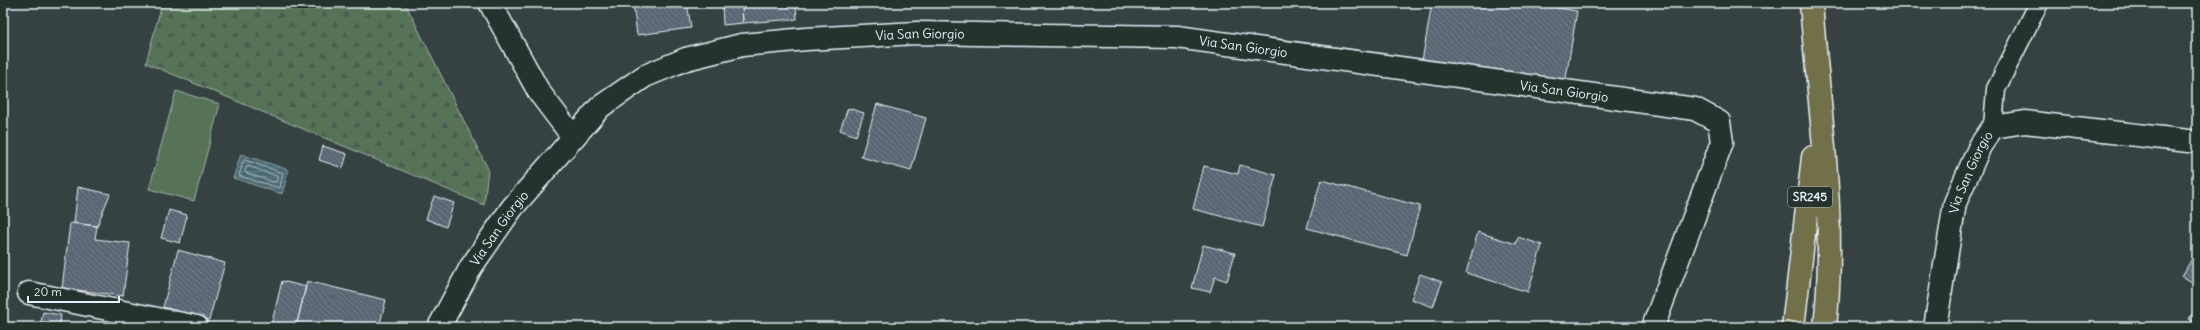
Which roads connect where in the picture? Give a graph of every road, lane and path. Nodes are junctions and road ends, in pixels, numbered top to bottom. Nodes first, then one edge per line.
1 (490, 3) edge
2 (1811, 3) edge
3 (2039, 3) edge
4 (1816, 66) junction
5 (1993, 127) junction
6 (572, 137) junction
7 (2197, 142) edge
8 (29, 293) dead end
9 (197, 327) edge
10 (439, 327) edge
11 (1653, 327) edge
12 (1793, 327) edge
13 (1825, 327) edge
14 (1935, 327) edge

1 - 6 street
2 - 4 highway, SR245
3 - 5 lane
4 - 12 highway, SR245
4 - 13 highway, SR245
5 - 7 street, Via San Giorgio
5 - 14 street, Via San Giorgio
6 - 10 street, Via San Giorgio
6 - 11 street, Via San Giorgio
8 - 9 street

